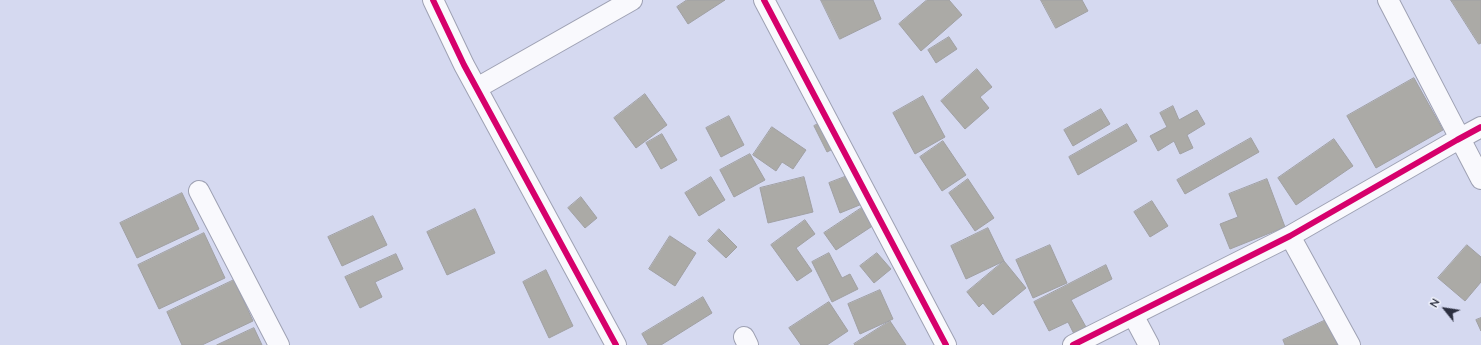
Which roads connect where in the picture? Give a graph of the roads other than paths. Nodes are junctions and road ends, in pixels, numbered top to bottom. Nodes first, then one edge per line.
1 (433, 0) edge
2 (632, 0) edge
3 (764, 0) edge
4 (1388, 0) edge
5 (477, 88) junction
6 (1481, 128) edge
7 (1460, 138) junction
8 (1481, 179) edge
9 (199, 191) dead end
10 (1290, 236) junction
11 (1133, 315) junction
12 (279, 345) edge
13 (616, 345) edge
14 (946, 345) edge
15 (1073, 345) edge
16 (1149, 345) edge
17 (1350, 345) edge

1 - 5 street
2 - 5 street
3 - 14 street
4 - 7 street
5 - 13 street
6 - 7 street
7 - 8 street
7 - 10 street
9 - 12 street
10 - 11 street
10 - 17 street
11 - 15 street
11 - 16 street

